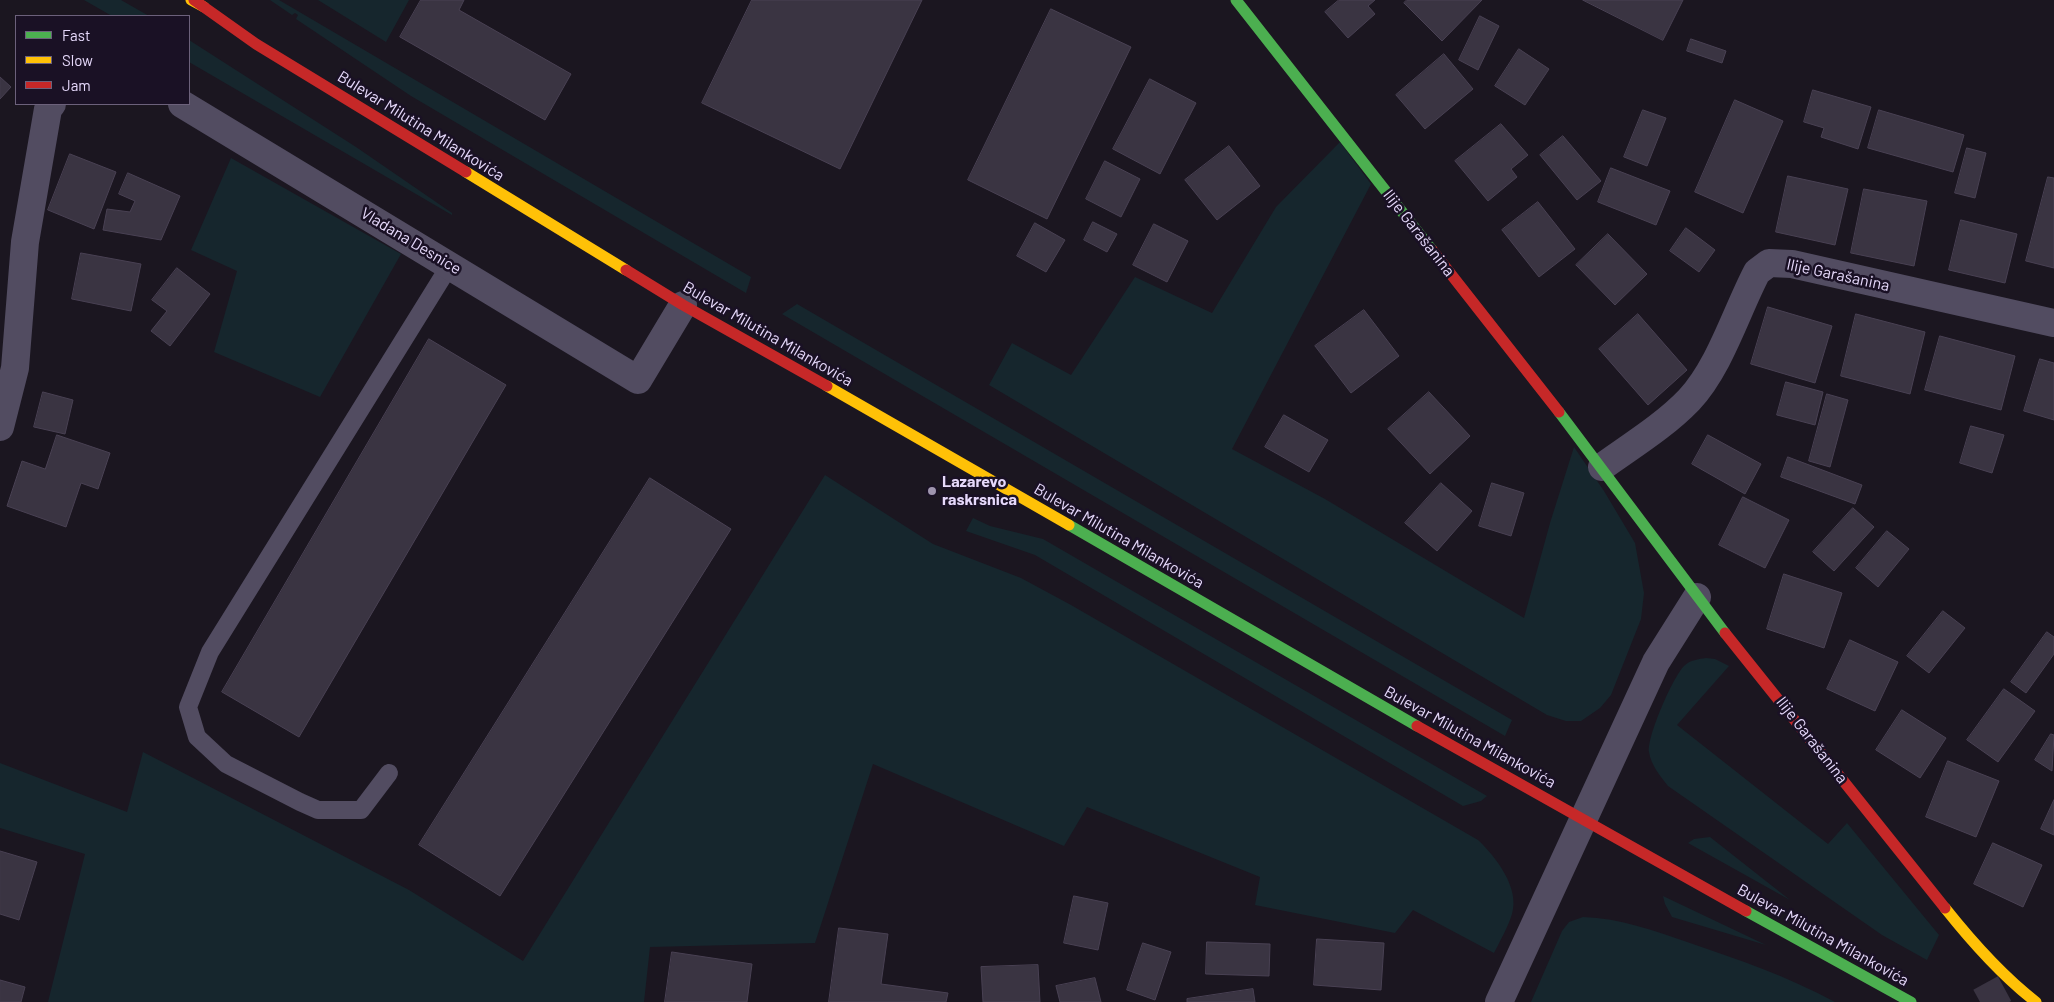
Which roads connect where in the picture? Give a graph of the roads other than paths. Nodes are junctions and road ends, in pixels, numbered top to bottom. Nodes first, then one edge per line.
1 (1236, 0) edge
2 (197, 2) edge
3 (52, 105) edge
4 (184, 105) edge
5 (450, 265) junction
6 (682, 305) junction
7 (2054, 324) edge
8 (0, 427) edge
9 (1602, 467) junction
10 (1697, 597) junction
11 (389, 773) dead end
12 (1582, 818) junction
13 (1499, 1002) edge
14 (1911, 1002) edge
15 (2036, 1002) edge

1 - 9 street, Ilije Garašanina
2 - 6 street, Bulevar Milutina Milankovića
3 - 8 street
4 - 5 street, Vladana Desnice
5 - 6 street, Vladana Desnice
5 - 11 lane
6 - 12 street, Bulevar Milutina Milankovića
7 - 9 street, Ilije Garašanina
9 - 10 street, Ilije Garašanina
10 - 12 street
10 - 15 street, Ilije Garašanina
12 - 13 street
12 - 14 street, Bulevar Milutina Milankovića

